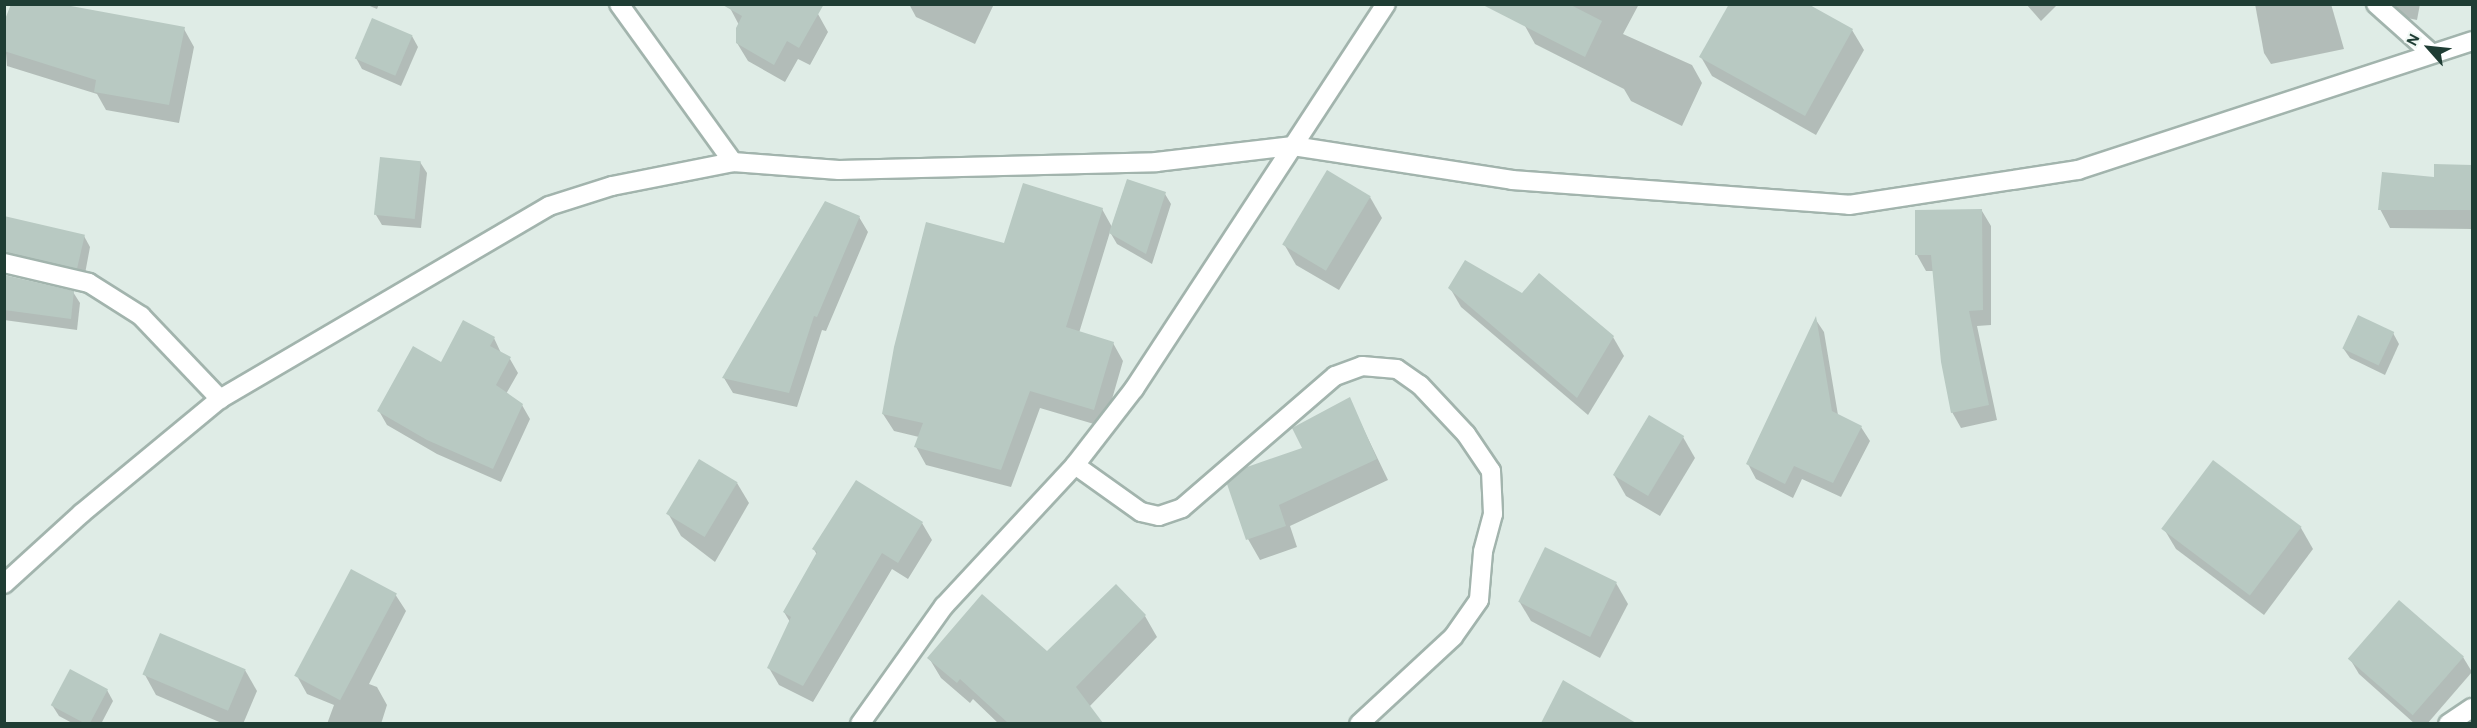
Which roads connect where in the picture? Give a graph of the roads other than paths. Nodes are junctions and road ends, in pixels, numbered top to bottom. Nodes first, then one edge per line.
1 (619, 4) edge
2 (1386, 4) edge
3 (2376, 4) edge
4 (2472, 41) edge
5 (2431, 53) junction
6 (1293, 146) junction
7 (733, 162) junction
8 (4, 263) edge
9 (219, 399) junction
10 (1075, 465) junction
11 (4, 584) edge
12 (2472, 708) edge
13 (860, 723) edge
14 (1359, 723) edge
15 (2448, 723) edge

1 - 7 street
2 - 6 street
3 - 5 street
4 - 5 street
5 - 6 street
6 - 7 street
6 - 10 street
7 - 9 street
8 - 9 street
9 - 11 street
10 - 13 street
10 - 14 street
12 - 15 street

